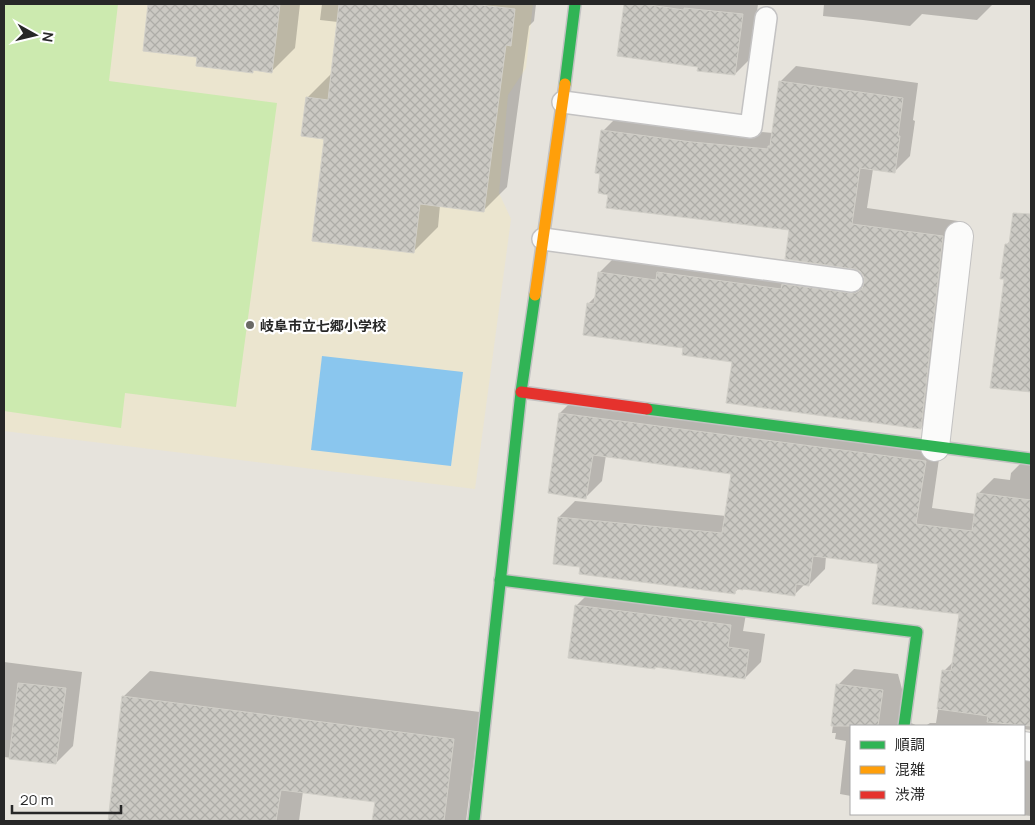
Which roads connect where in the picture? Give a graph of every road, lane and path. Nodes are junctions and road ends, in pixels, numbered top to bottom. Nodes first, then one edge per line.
1 (575, 4) edge
2 (766, 18) dead end
3 (563, 102) junction
4 (959, 236) dead end
5 (543, 239) junction
6 (852, 281) dead end
7 (521, 392) junction
8 (935, 446) junction
9 (1031, 459) edge
10 (500, 580) junction
11 (904, 725) edge
12 (474, 821) edge

1 - 3 street
2 - 3 lane
3 - 5 street
4 - 8 street
5 - 6 lane
5 - 7 street
7 - 8 street
7 - 10 street
8 - 9 street
10 - 11 street
10 - 12 street

